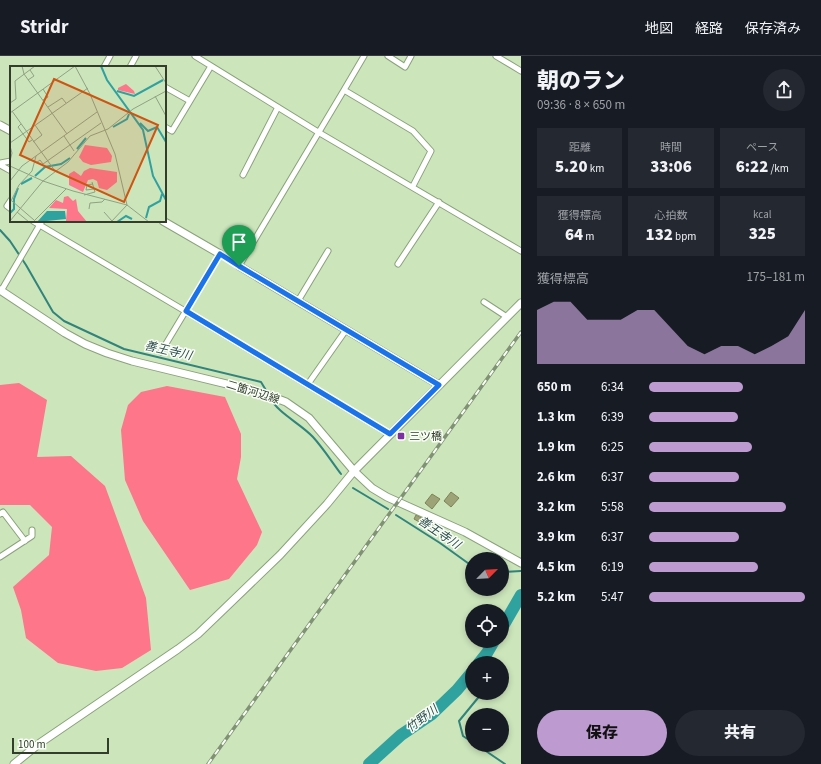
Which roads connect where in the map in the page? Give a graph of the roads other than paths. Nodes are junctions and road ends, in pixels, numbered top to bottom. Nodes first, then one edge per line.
1 (110, 56) edge
2 (136, 56) edge
3 (196, 56) edge
4 (364, 56) edge
5 (388, 56) edge
6 (412, 56) edge
7 (496, 56) edge
8 (105, 66) edge
9 (131, 66) edge
10 (211, 66) junction
11 (521, 71) edge
12 (166, 87) edge
13 (344, 90) junction
14 (190, 102) junction
15 (278, 107) junction
16 (0, 125) edge
17 (166, 128) edge
18 (10, 130) edge
19 (318, 132) junction
20 (10, 160) edge
21 (0, 164) edge
22 (10, 170) edge
23 (243, 175) dead end
24 (413, 186) junction
25 (439, 202) junction
26 (166, 222) edge
27 (41, 223) edge
28 (328, 251) dead end
29 (521, 251) edge
30 (220, 254) junction
31 (398, 264) dead end
32 (239, 266) junction
33 (1, 290) edge
34 (298, 301) junction
35 (484, 302) dead end
36 (521, 303) edge
37 (186, 311) junction
38 (508, 317) junction
39 (346, 330) junction
40 (161, 352) dead end
41 (308, 384) junction
42 (439, 385) junction
43 (390, 434) junction
44 (354, 471) junction
45 (0, 514) edge
46 (32, 530) dead end
47 (25, 541) junction
48 (0, 558) edge
49 (520, 563) edge
50 (14, 764) edge

1 - 8 street
2 - 9 street
3 - 10 street
4 - 13 street
5 - 6 street
7 - 11 street
10 - 14 street
10 - 15 street
12 - 14 street
13 - 19 street
13 - 24 street
14 - 17 street
15 - 19 street
15 - 23 street
16 - 18 street
19 - 24 street
19 - 32 street
20 - 21 street
21 - 22 street
24 - 25 street
25 - 29 street
25 - 31 street
26 - 30 street
27 - 33 street
27 - 37 street
28 - 34 street
30 - 32 street
30 - 37 street
32 - 34 street
33 - 44 street, 二箇河辺線
34 - 39 street
35 - 38 street
36 - 38 street
37 - 40 street
37 - 41 street
38 - 42 street
39 - 41 street
39 - 42 street
41 - 43 street
42 - 43 street
43 - 44 street
44 - 49 street, 二箇河辺線
44 - 50 street
45 - 47 street
46 - 47 street
47 - 48 street

